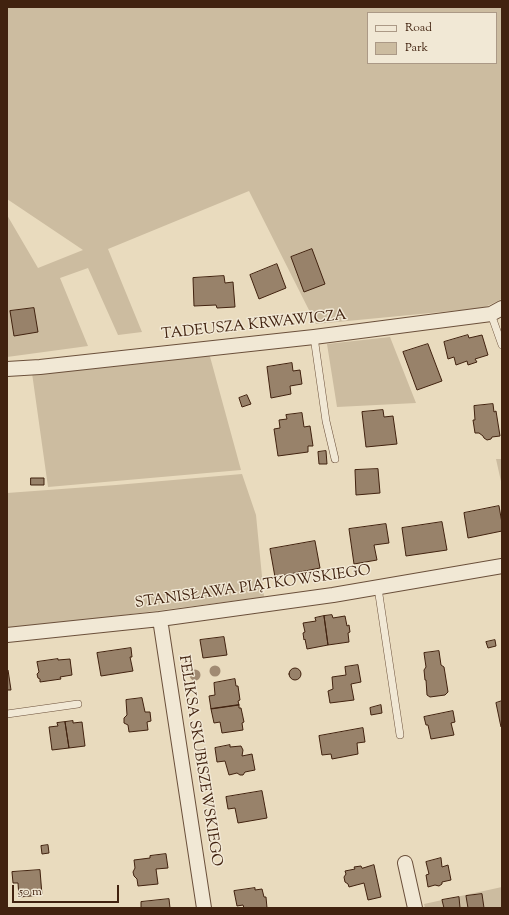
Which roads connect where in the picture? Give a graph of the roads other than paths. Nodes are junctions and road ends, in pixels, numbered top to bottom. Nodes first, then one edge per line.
1 (496, 311) edge
2 (314, 337) junction
3 (502, 345) edge
4 (7, 369) edge
5 (335, 459) dead end
6 (502, 566) edge
7 (378, 588) junction
8 (160, 619) junction
9 (7, 635) edge
10 (78, 704) dead end
11 (7, 714) edge
12 (400, 735) dead end
13 (405, 863) dead end
14 (204, 908) edge
15 (415, 908) edge

1 - 2 street, TADEUSZA KRWAWICZA
1 - 3 lane
2 - 4 street, TADEUSZA KRWAWICZA
2 - 5 lane
6 - 7 street, STANISŁAWA PIĄTKOWSKIEGO
7 - 8 street, STANISŁAWA PIĄTKOWSKIEGO
7 - 12 lane
8 - 9 street, STANISŁAWA PIĄTKOWSKIEGO
8 - 14 street, FELIKSA SKUBISZEWSKIEGO
10 - 11 lane
13 - 15 street

